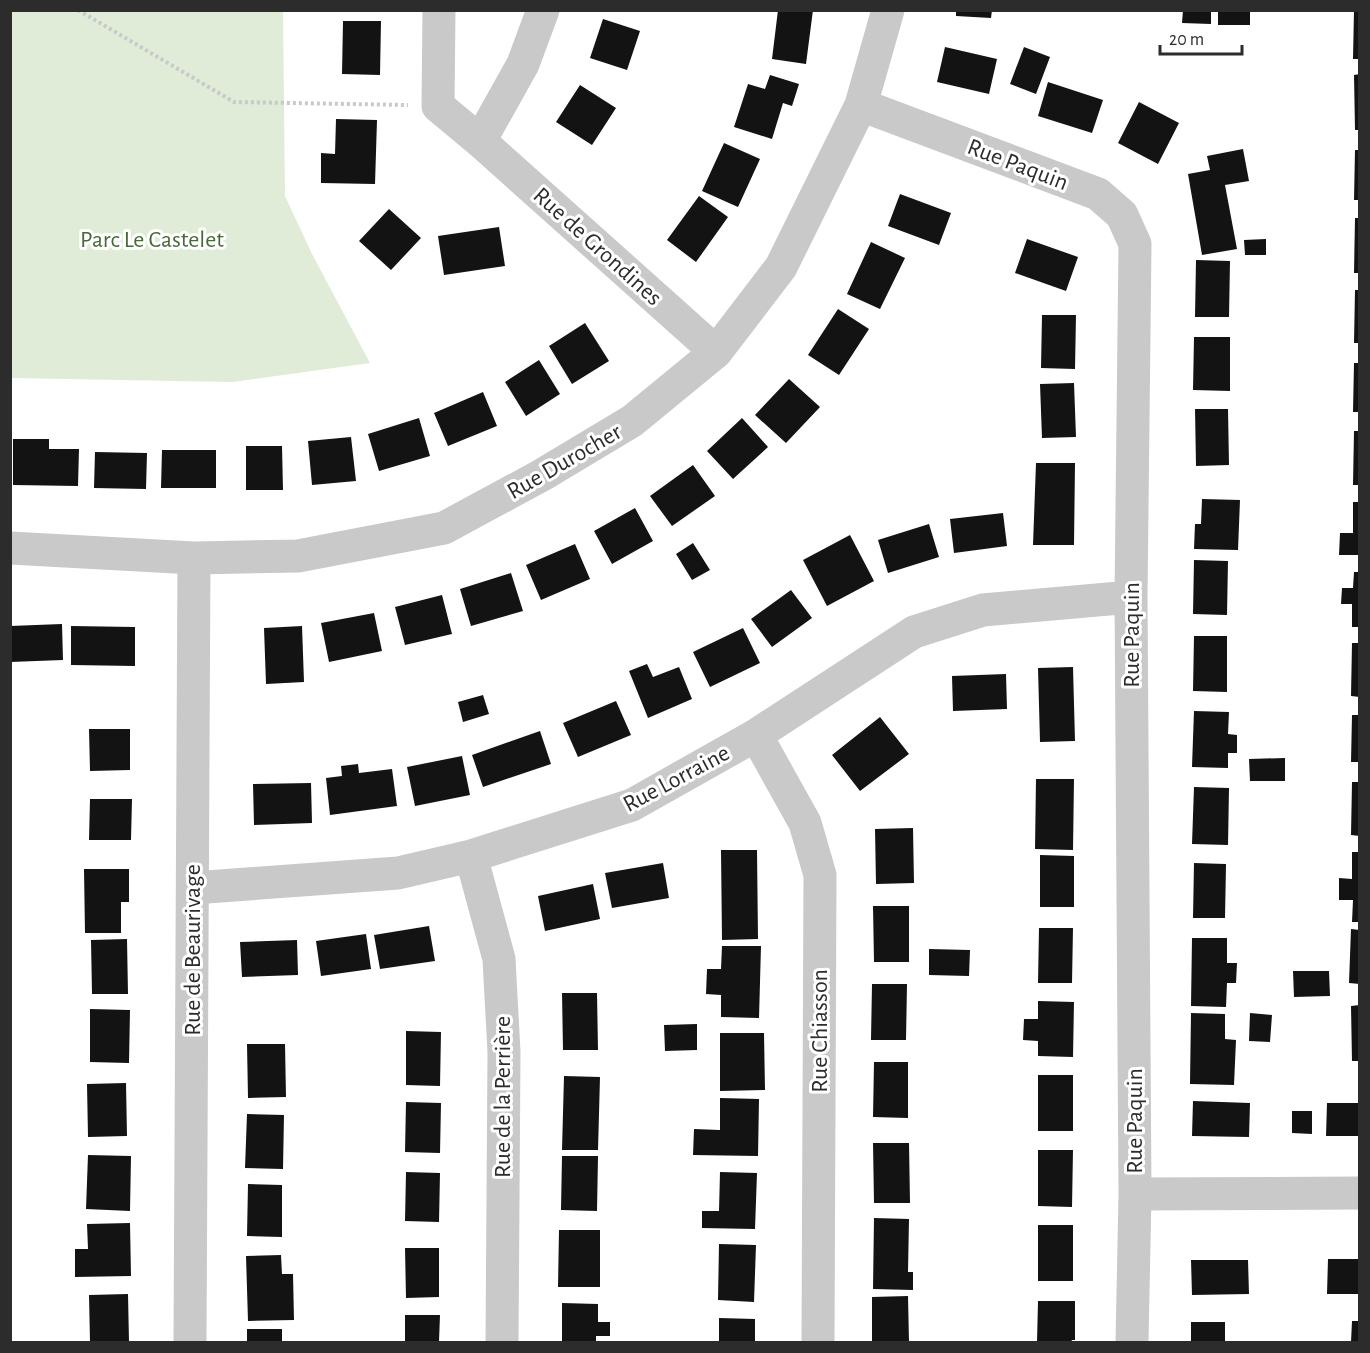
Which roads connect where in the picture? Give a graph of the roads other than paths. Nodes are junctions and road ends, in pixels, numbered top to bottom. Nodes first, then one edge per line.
1 (439, 10) edge
2 (543, 10) edge
3 (888, 10) edge
4 (861, 105) junction
5 (480, 141) junction
6 (716, 352) junction
7 (10, 548) edge
8 (194, 558) junction
9 (1131, 597) junction
10 (756, 735) junction
11 (471, 856) junction
12 (193, 888) junction
13 (1359, 1193) edge
14 (1134, 1194) junction
15 (190, 1342) edge
16 (502, 1342) edge
17 (818, 1342) edge
18 (1132, 1342) edge

1 - 5 street, Rue de Grondines
2 - 5 street
3 - 4 street, Rue Durocher
4 - 6 street, Rue Durocher
4 - 9 street, Rue Paquin
5 - 6 street, Rue de Grondines
6 - 8 street, Rue Durocher
7 - 8 street, Rue Durocher
8 - 12 street, Rue de Beaurivage
9 - 10 street, Rue Lorraine
9 - 14 street, Rue Paquin
10 - 11 street, Rue Lorraine
10 - 17 street, Rue Chiasson
11 - 12 street, Rue Lorraine
11 - 16 street, Rue de la Perrière
12 - 15 street, Rue de Beaurivage
13 - 14 street
14 - 18 street, Rue Paquin

